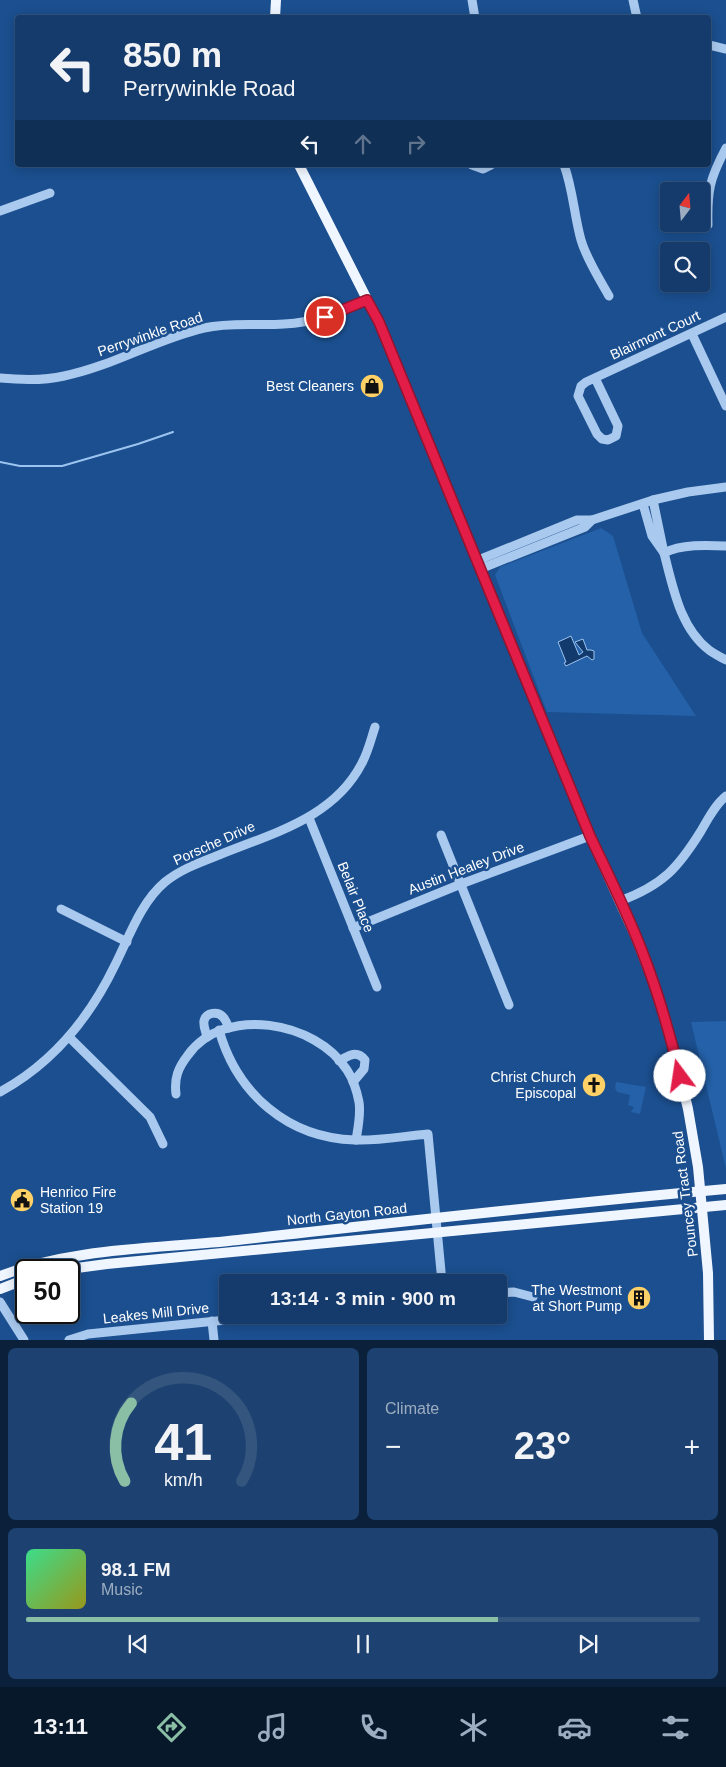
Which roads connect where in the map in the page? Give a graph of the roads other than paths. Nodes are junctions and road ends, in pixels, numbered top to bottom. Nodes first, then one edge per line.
1 (276, 0) edge
2 (472, 0) edge
3 (633, 0) edge
4 (276, 15) edge
5 (474, 15) edge
6 (636, 15) edge
7 (711, 45) edge
8 (726, 49) edge
9 (726, 148) edge
10 (300, 167) edge
11 (476, 167) edge
12 (488, 167) edge
13 (565, 167) edge
14 (710, 185) edge
15 (50, 193) dead end
16 (0, 211) edge
17 (609, 296) dead end
18 (367, 300) junction
19 (726, 317) edge
20 (692, 334) junction
21 (0, 378) edge
22 (595, 378) junction
23 (726, 406) edge
24 (726, 487) edge
25 (653, 500) junction
26 (643, 504) junction
27 (726, 546) edge
28 (664, 553) junction
29 (478, 565) junction
30 (726, 660) edge
31 (376, 727) dead end
32 (726, 796) edge
33 (309, 818) junction
34 (441, 835) dead end
35 (590, 836) junction
36 (461, 884) junction
37 (620, 901) junction
38 (61, 909) dead end
39 (353, 928) junction
40 (127, 942) junction
41 (377, 987) dead end
42 (508, 1005) dead end
43 (229, 1028) junction
44 (219, 1030) junction
45 (69, 1037) junction
46 (207, 1037) junction
47 (339, 1061) junction
48 (353, 1082) junction
49 (0, 1092) edge
50 (176, 1094) dead end
51 (356, 1140) junction
52 (163, 1144) dead end
53 (726, 1189) edge
54 (701, 1191) junction
55 (726, 1204) edge
56 (702, 1206) junction
57 (436, 1218) junction
58 (437, 1232) junction
59 (80, 1268) edge
60 (441, 1274) edge
61 (0, 1276) edge
62 (15, 1284) edge
63 (0, 1290) edge
64 (507, 1292) edge
65 (533, 1297) dead end
66 (0, 1302) edge
67 (219, 1320) edge
68 (212, 1321) junction
69 (24, 1340) edge
70 (69, 1340) edge
71 (214, 1340) edge
72 (709, 1340) edge

1 - 4 main road
2 - 5 street
3 - 6 street
7 - 8 street
9 - 14 street
10 - 18 main road, Pouncey Tract Road
11 - 12 street
13 - 17 street
15 - 16 street
18 - 21 street, Perrywinkle Road
18 - 29 main road, Pouncey Tract Road
19 - 20 street, Blairmont Court
20 - 22 street, Blairmont Court
20 - 23 street
22 - 22 street, Blairmont Court
24 - 25 street
25 - 26 street
25 - 28 street
26 - 28 street
26 - 29 street
27 - 28 street
28 - 30 street
29 - 35 main road, Pouncey Tract Road
31 - 33 street, Porsche Drive
32 - 37 street
33 - 39 street, Belair Place
33 - 40 street, Porsche Drive
34 - 36 street
35 - 36 street, Austin Healey Drive
35 - 37 main road, Pouncey Tract Road
36 - 39 street, Austin Healey Drive
36 - 42 street
37 - 54 main road, Pouncey Tract Road
38 - 40 street
39 - 41 street, Belair Place
40 - 45 street, Porsche Drive
43 - 44 street
43 - 46 street
43 - 47 street
44 - 46 street
44 - 51 street
45 - 49 street, Porsche Drive
45 - 52 street
46 - 50 street
47 - 48 street
47 - 48 street
48 - 51 street
51 - 57 street
53 - 54 main road, North Gayton Road
54 - 56 main road, Pouncey Tract Road
54 - 57 main road, North Gayton Road
55 - 56 main road, North Gayton Road
56 - 58 main road, North Gayton Road
56 - 72 main road, Pouncey Tract Road
57 - 58 street
57 - 61 main road, North Gayton Road
58 - 59 main road, North Gayton Road
58 - 60 street
62 - 63 main road
64 - 65 street
66 - 69 street
67 - 68 street, Leakes Mill Drive
68 - 70 street, Leakes Mill Drive
68 - 71 street

